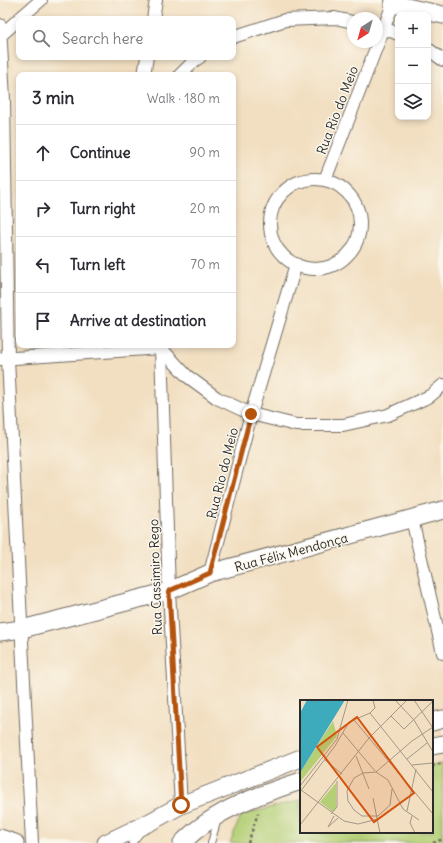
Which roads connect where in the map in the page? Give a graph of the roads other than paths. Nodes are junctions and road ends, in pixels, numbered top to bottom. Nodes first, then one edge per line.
1 (42, 0) edge
2 (156, 0) edge
3 (394, 2) edge
4 (443, 15) edge
5 (23, 16) edge
6 (153, 16) edge
7 (16, 21) edge
8 (347, 21) edge
9 (383, 23) edge
10 (383, 28) edge
11 (0, 32) edge
12 (395, 33) edge
13 (236, 36) edge
14 (373, 48) edge
15 (431, 50) edge
16 (146, 60) edge
17 (196, 60) edge
18 (443, 60) edge
19 (144, 72) edge
20 (183, 72) edge
21 (325, 180) junction
22 (296, 264) junction
23 (136, 348) edge
24 (160, 348) edge
25 (162, 348) edge
26 (4, 359) edge
27 (443, 385) edge
28 (251, 414) junction
29 (443, 510) edge
30 (412, 519) junction
31 (210, 573) junction
32 (169, 591) junction
33 (22, 629) junction
34 (0, 632) edge
35 (443, 653) edge
36 (443, 719) edge
37 (433, 722) edge
38 (443, 744) edge
39 (433, 746) edge
40 (300, 758) edge
41 (300, 782) edge
42 (181, 805) junction
43 (219, 815) junction
44 (150, 822) junction
45 (0, 838) edge
46 (15, 843) edge
47 (32, 843) edge
48 (106, 843) edge
49 (132, 843) edge
50 (182, 843) edge
51 (211, 843) edge

1 - 5 street
2 - 6 street
3 - 4 main road
3 - 9 street, Rua Rio do Meio
7 - 11 street
8 - 13 street
10 - 12 street
11 - 26 street
14 - 21 street, Rua Rio do Meio
15 - 18 street
16 - 19 street
17 - 20 street
21 - 22 street
21 - 22 street
22 - 28 street, Rua Rio do Meio
23 - 26 street
24 - 32 street, Rua Cassimiro Rego
25 - 28 street
26 - 33 street
27 - 28 street
28 - 31 street, Rua Rio do Meio
29 - 30 main road, Rua Félix Mendonça
30 - 31 main road, Rua Félix Mendonça
30 - 35 street
31 - 32 main road, Rua Félix Mendonça
32 - 33 main road, Rua Félix Mendonça
32 - 42 street, Rua Cassimiro Rego
33 - 34 main road, Rua Félix Mendonça
33 - 47 street
36 - 37 main road
38 - 39 main road
40 - 42 main road
41 - 43 main road
42 - 44 main road
43 - 50 main road
43 - 51 lane
44 - 48 main road
44 - 49 lane
45 - 46 main road

